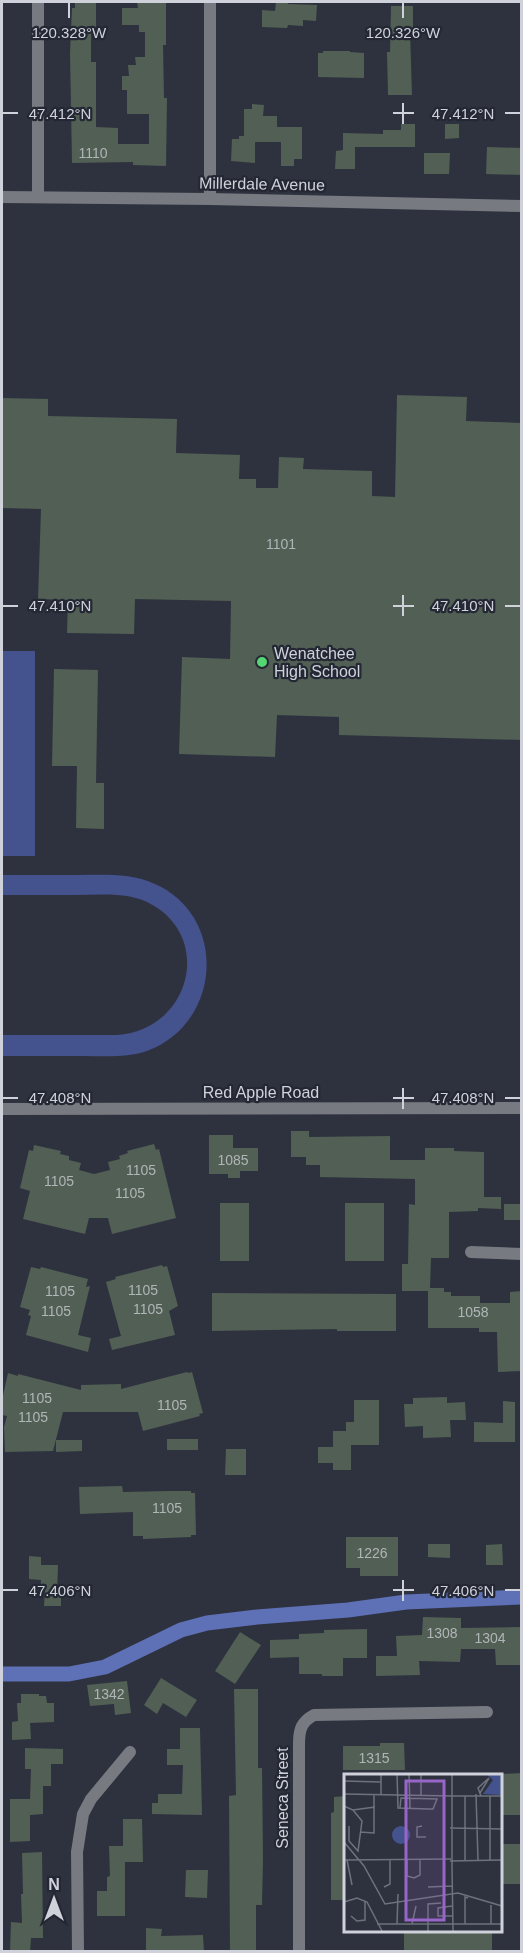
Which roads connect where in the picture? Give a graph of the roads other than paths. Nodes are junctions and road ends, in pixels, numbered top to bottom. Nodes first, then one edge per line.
1 (38, 2) edge
2 (210, 2) edge
3 (2, 197) edge
4 (38, 197) junction
5 (210, 199) junction
6 (522, 206) edge
7 (522, 1108) edge
8 (2, 1109) edge
9 (471, 1252) dead end
10 (522, 1254) edge
11 (487, 1712) dead end
12 (130, 1752) dead end
13 (78, 1952) edge
14 (299, 1952) edge

1 - 4 street
2 - 5 street
3 - 4 street, Millerdale Avenue
4 - 5 street, Millerdale Avenue
5 - 6 street, Millerdale Avenue
7 - 8 street, Red Apple Road
9 - 10 street
11 - 14 street, Seneca Street
12 - 13 street

